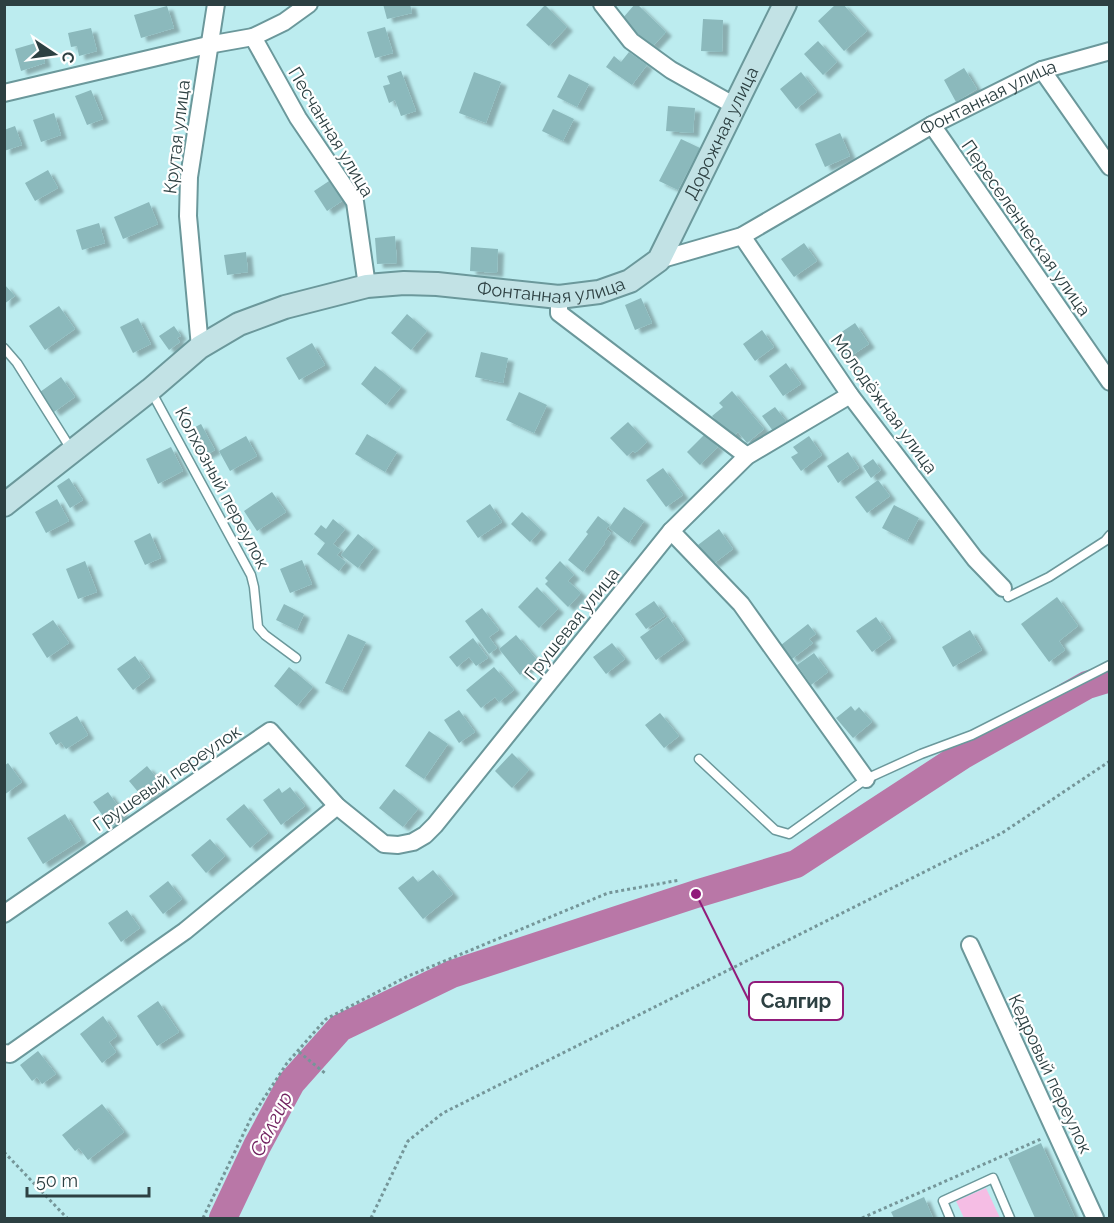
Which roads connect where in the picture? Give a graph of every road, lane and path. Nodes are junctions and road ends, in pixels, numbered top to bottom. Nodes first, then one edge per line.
1 (216, 4) edge
2 (309, 4) edge
3 (602, 4) edge
4 (785, 4) edge
5 (253, 37) junction
6 (208, 45) junction
7 (1110, 51) edge
8 (1042, 70) junction
9 (4, 93) edge
10 (735, 106) junction
11 (932, 125) junction
12 (1110, 167) edge
13 (742, 236) junction
14 (659, 260) junction
15 (367, 286) junction
16 (559, 297) junction
17 (200, 346) junction
18 (4, 348) edge
19 (1110, 382) edge
20 (150, 390) junction
21 (850, 395) junction
22 (73, 452) junction
23 (747, 456) junction
24 (4, 505) edge
25 (671, 531) junction
26 (1110, 535) edge
27 (1007, 597) joint
28 (296, 658) dead end
29 (1110, 664) edge
30 (699, 759) dead end
31 (1110, 761) edge
32 (866, 779) junction
33 (337, 806) junction
34 (680, 879) dead end
35 (4, 914) edge
36 (970, 945) dead end
37 (299, 1052) dead end
38 (4, 1053) edge
39 (326, 1074) dead end
40 (4, 1152) edge
41 (878, 1211) dead end
42 (67, 1218) edge
43 (203, 1218) edge
44 (371, 1218) edge
45 (882, 1218) edge
46 (950, 1218) edge
47 (1010, 1218) edge
48 (1095, 1218) edge

1 - 6 street, Крутая улица
2 - 5 street
3 - 10 street
4 - 10 main road, Дорожная улица
5 - 6 street
5 - 15 street, Песчанная улица
6 - 9 street
6 - 17 street, Крутая улица
7 - 8 street, Фонтанная улица
8 - 11 street, Фонтанная улица
8 - 12 street
10 - 14 main road, Дорожная улица
11 - 13 street, Фонтанная улица
11 - 19 street, Переселенческая улица
13 - 14 street, Фонтанная улица
13 - 21 street, Молодёжная улица
14 - 16 main road, Фонтанная улица
15 - 16 main road, Фонтанная улица
15 - 17 main road, Фонтанная улица
16 - 23 street
17 - 20 main road, Фонтанная улица
18 - 22 lane
20 - 22 main road, Фонтанная улица
20 - 28 lane, Колхозный переулок
21 - 23 street, Грушевая улица
21 - 27 street, Молодёжная улица
22 - 24 main road, Фонтанная улица
23 - 25 street, Грушевая улица
25 - 32 street
25 - 33 street, Грушевая улица
26 - 27 lane
29 - 32 lane
30 - 32 lane
31 - 44 path
33 - 35 street, Грушевый переулок
33 - 38 street
34 - 43 path
36 - 48 street, Кедровый переулок
37 - 39 path
40 - 42 path
41 - 45 path
46 - 47 lane

